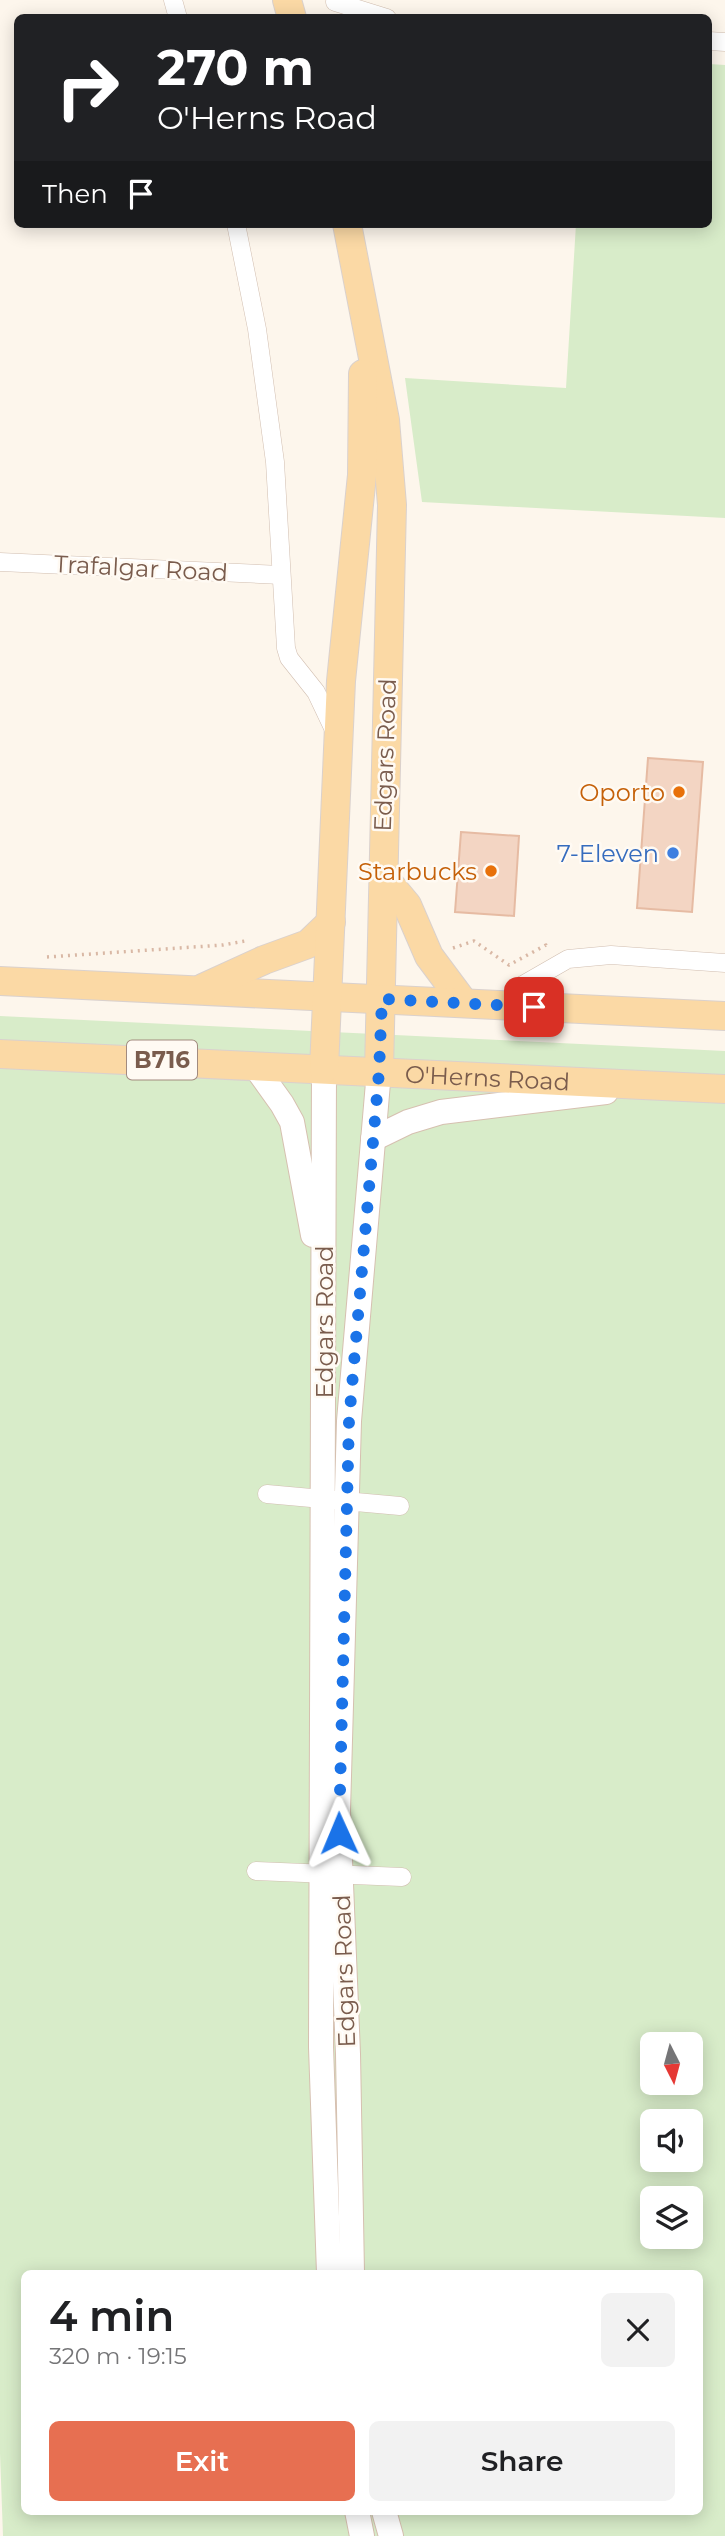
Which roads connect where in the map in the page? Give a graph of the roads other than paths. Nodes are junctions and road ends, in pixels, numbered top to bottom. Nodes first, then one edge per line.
1 (336, 7) edge
2 (368, 14) edge
3 (237, 228) edge
4 (348, 228) edge
5 (360, 288) junction
6 (0, 562) edge
7 (281, 575) junction
8 (339, 742) junction
9 (382, 875) junction
10 (331, 922) junction
11 (725, 963) edge
12 (0, 981) edge
13 (198, 991) junction
14 (328, 997) junction
15 (382, 999) junction
16 (464, 1003) junction
17 (506, 1005) junction
18 (725, 1016) edge
19 (0, 1054) edge
20 (254, 1065) junction
21 (324, 1069) junction
22 (379, 1072) junction
23 (655, 1086) junction
24 (725, 1089) edge
25 (373, 1139) junction
26 (324, 1284) junction
27 (267, 1494) dead end
28 (335, 1499) junction
29 (400, 1506) dead end
30 (256, 1871) dead end
31 (331, 1875) junction
32 (402, 1877) dead end
33 (329, 2270) edge
34 (352, 2270) edge
35 (359, 2515) edge
36 (385, 2515) edge
37 (362, 2536) edge
38 (391, 2536) edge

1 - 2 street
3 - 7 street
4 - 5 main road, Edgars Road
5 - 8 main road, Edgars Road
5 - 9 main road, Edgars Road
6 - 7 street, Trafalgar Road
7 - 8 street
8 - 10 main road, Edgars Road
9 - 15 main road, Edgars Road
9 - 16 main road
10 - 13 main road
10 - 14 main road, Edgars Road
11 - 17 street
12 - 13 main road
13 - 14 main road
14 - 15 main road
14 - 21 main road, Edgars Road
15 - 16 main road
15 - 22 main road, Edgars Road
16 - 17 main road
17 - 18 main road
19 - 20 main road, O'Herns Road / B716
20 - 21 main road, O'Herns Road / B716
20 - 26 main road
21 - 22 main road, O'Herns Road / B716
21 - 26 main road, Edgars Road
22 - 23 main road, O'Herns Road / B716
22 - 25 main road, Edgars Road
23 - 24 main road, O'Herns Road / B716
23 - 25 main road
25 - 28 main road, Edgars Road
26 - 28 main road, Edgars Road
27 - 28 street
28 - 29 street
28 - 31 main road, Edgars Road
30 - 31 street
31 - 32 street
31 - 33 main road, Edgars Road
31 - 34 main road, Edgars Road
35 - 37 main road
36 - 38 main road

